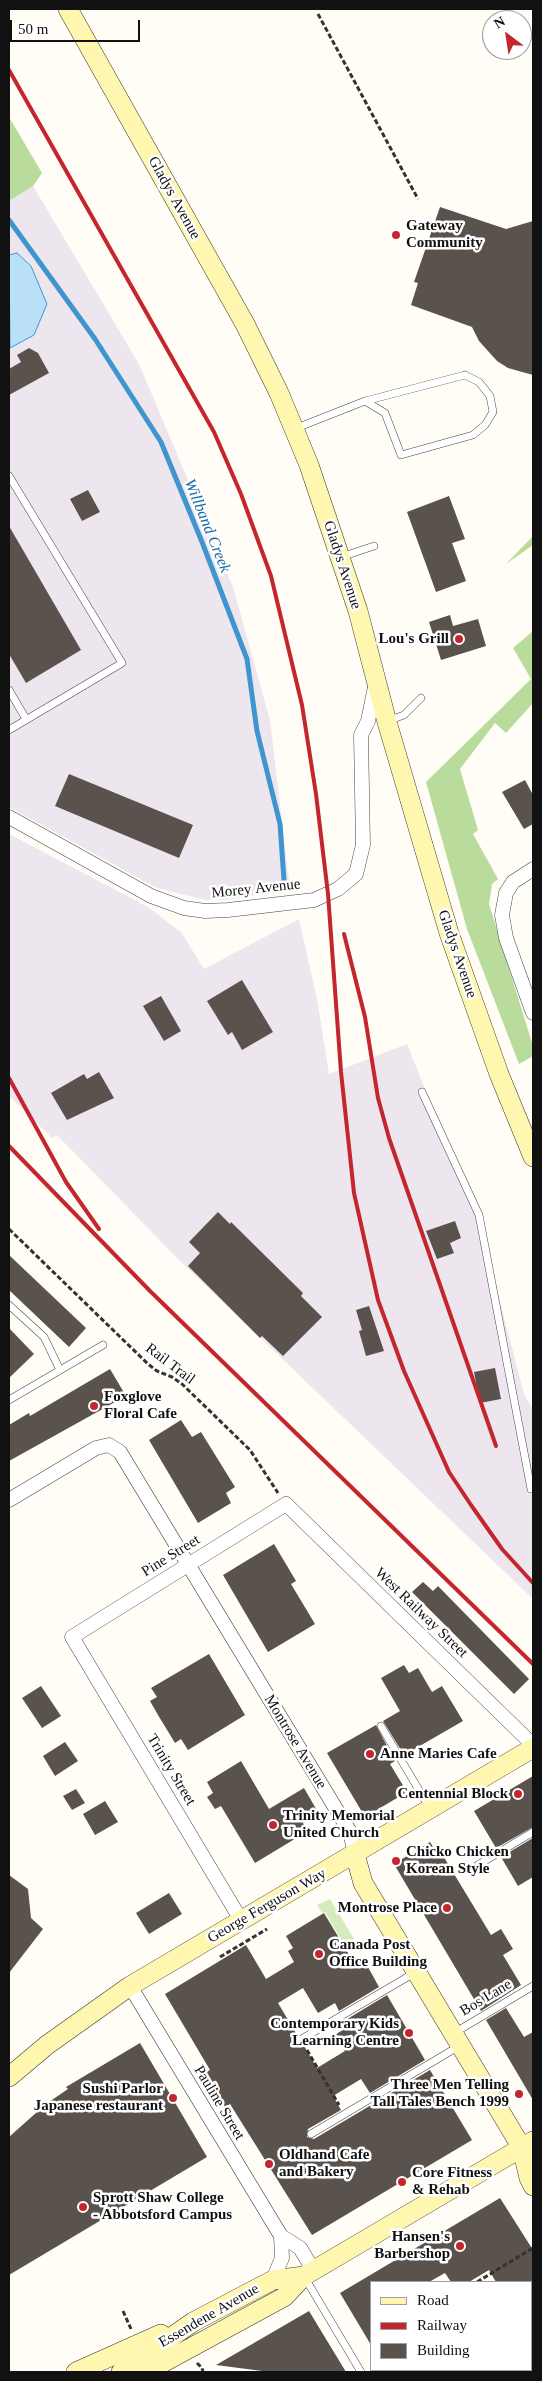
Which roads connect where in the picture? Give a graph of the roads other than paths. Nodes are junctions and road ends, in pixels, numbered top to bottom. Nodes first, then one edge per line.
1 (68, 9) edge
2 (365, 400) junction
3 (294, 430) junction
4 (9, 476) edge
5 (374, 546) dead end
6 (340, 557) junction
7 (376, 681) junction
8 (9, 690) edge
9 (421, 698) dead end
10 (26, 719) junction
11 (387, 722) junction
12 (9, 730) edge
13 (9, 817) edge
14 (528, 872) edge
15 (533, 1013) edge
16 (422, 1092) dead end
17 (533, 1157) edge
18 (9, 1305) edge
19 (103, 1345) dead end
20 (60, 1370) junction
21 (9, 1400) edge
22 (531, 1490) dead end
23 (9, 1500) edge
24 (286, 1504) joint
25 (188, 1565) junction
26 (72, 1637) joint
27 (381, 1726) dead end
28 (533, 1747) edge
29 (431, 1810) junction
30 (533, 1832) edge
31 (355, 1854) junction
32 (478, 1865) dead end
33 (241, 1920) junction
34 (417, 1972) junction
35 (130, 1986) junction
36 (533, 1986) edge
37 (302, 2039) road end
38 (457, 2039) junction
39 (9, 2077) edge
40 (311, 2134) dead end
41 (530, 2149) edge
42 (533, 2186) edge
43 (281, 2236) junction
44 (309, 2274) junction
45 (273, 2280) junction
46 (193, 2322) junction
47 (188, 2357) junction
48 (76, 2372) edge
49 (121, 2372) edge
50 (146, 2372) edge
51 (172, 2372) edge
52 (361, 2372) edge

1 - 3 main road, Gladys Avenue
2 - 2 lane
2 - 3 lane
3 - 6 main road, Gladys Avenue
4 - 10 lane
5 - 6 lane
6 - 7 main road, Gladys Avenue
7 - 11 main road, Gladys Avenue
7 - 13 street, Morey Avenue
8 - 10 lane
9 - 11 lane
10 - 12 lane
11 - 17 main road, Gladys Avenue
14 - 15 street
16 - 22 lane
18 - 20 lane
19 - 20 lane
20 - 21 lane
23 - 25 street, Montrose Avenue
24 - 25 street, Pine Street
24 - 28 street, West Railway Street
25 - 26 street, Pine Street
25 - 31 street, Montrose Avenue
26 - 33 street, Trinity Street
27 - 29 lane
28 - 29 main road, George Ferguson Way
29 - 31 main road, George Ferguson Way
30 - 32 lane
31 - 33 main road, George Ferguson Way
31 - 34 main road, Montrose Avenue
33 - 35 main road, George Ferguson Way
34 - 37 lane
34 - 38 main road, Montrose Avenue
35 - 39 main road, George Ferguson Way
35 - 43 street, Pauline Street
36 - 38 lane, Bos Lane
38 - 40 lane, Bos Lane
38 - 41 main road, Montrose Avenue
41 - 42 main road, Montrose Avenue
41 - 44 main road, Essendene Avenue
43 - 44 street, Pauline Street
43 - 45 street
44 - 45 main road, Essendene Avenue
44 - 47 main road, Essendene Avenue
44 - 52 lane
45 - 46 main road, Essendene Avenue
46 - 48 main road
46 - 49 main road, Essendene Avenue
47 - 50 main road, Essendene Avenue
47 - 51 main road

